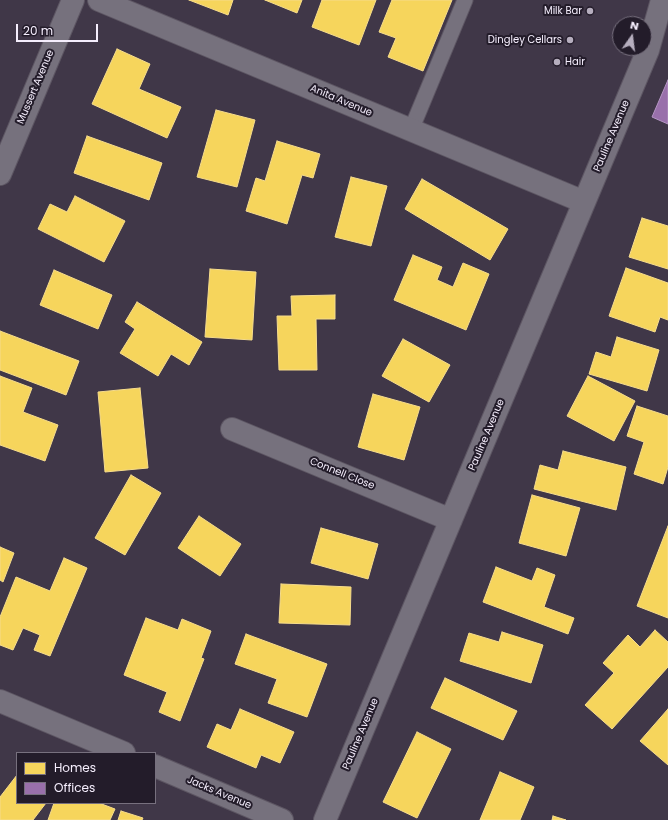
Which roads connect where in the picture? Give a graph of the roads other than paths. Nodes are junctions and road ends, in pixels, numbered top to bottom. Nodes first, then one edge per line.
1 (73, 0) edge
2 (99, 0) edge
3 (466, 0) edge
4 (664, 14) edge
5 (411, 130) junction
6 (0, 174) edge
7 (584, 202) junction
8 (232, 429) dead end
9 (452, 520) junction
10 (0, 701) edge
11 (122, 752) edge
12 (156, 766) edge
13 (282, 820) edge
14 (325, 820) edge

1 - 6 street, Mussert Avenue
2 - 5 street, Anita Avenue
3 - 5 lane
4 - 7 street, Pauline Avenue
5 - 7 street, Anita Avenue
7 - 9 street, Pauline Avenue
8 - 9 street, Connell Close
9 - 14 street, Pauline Avenue
10 - 11 street
12 - 13 street, Jacks Avenue

